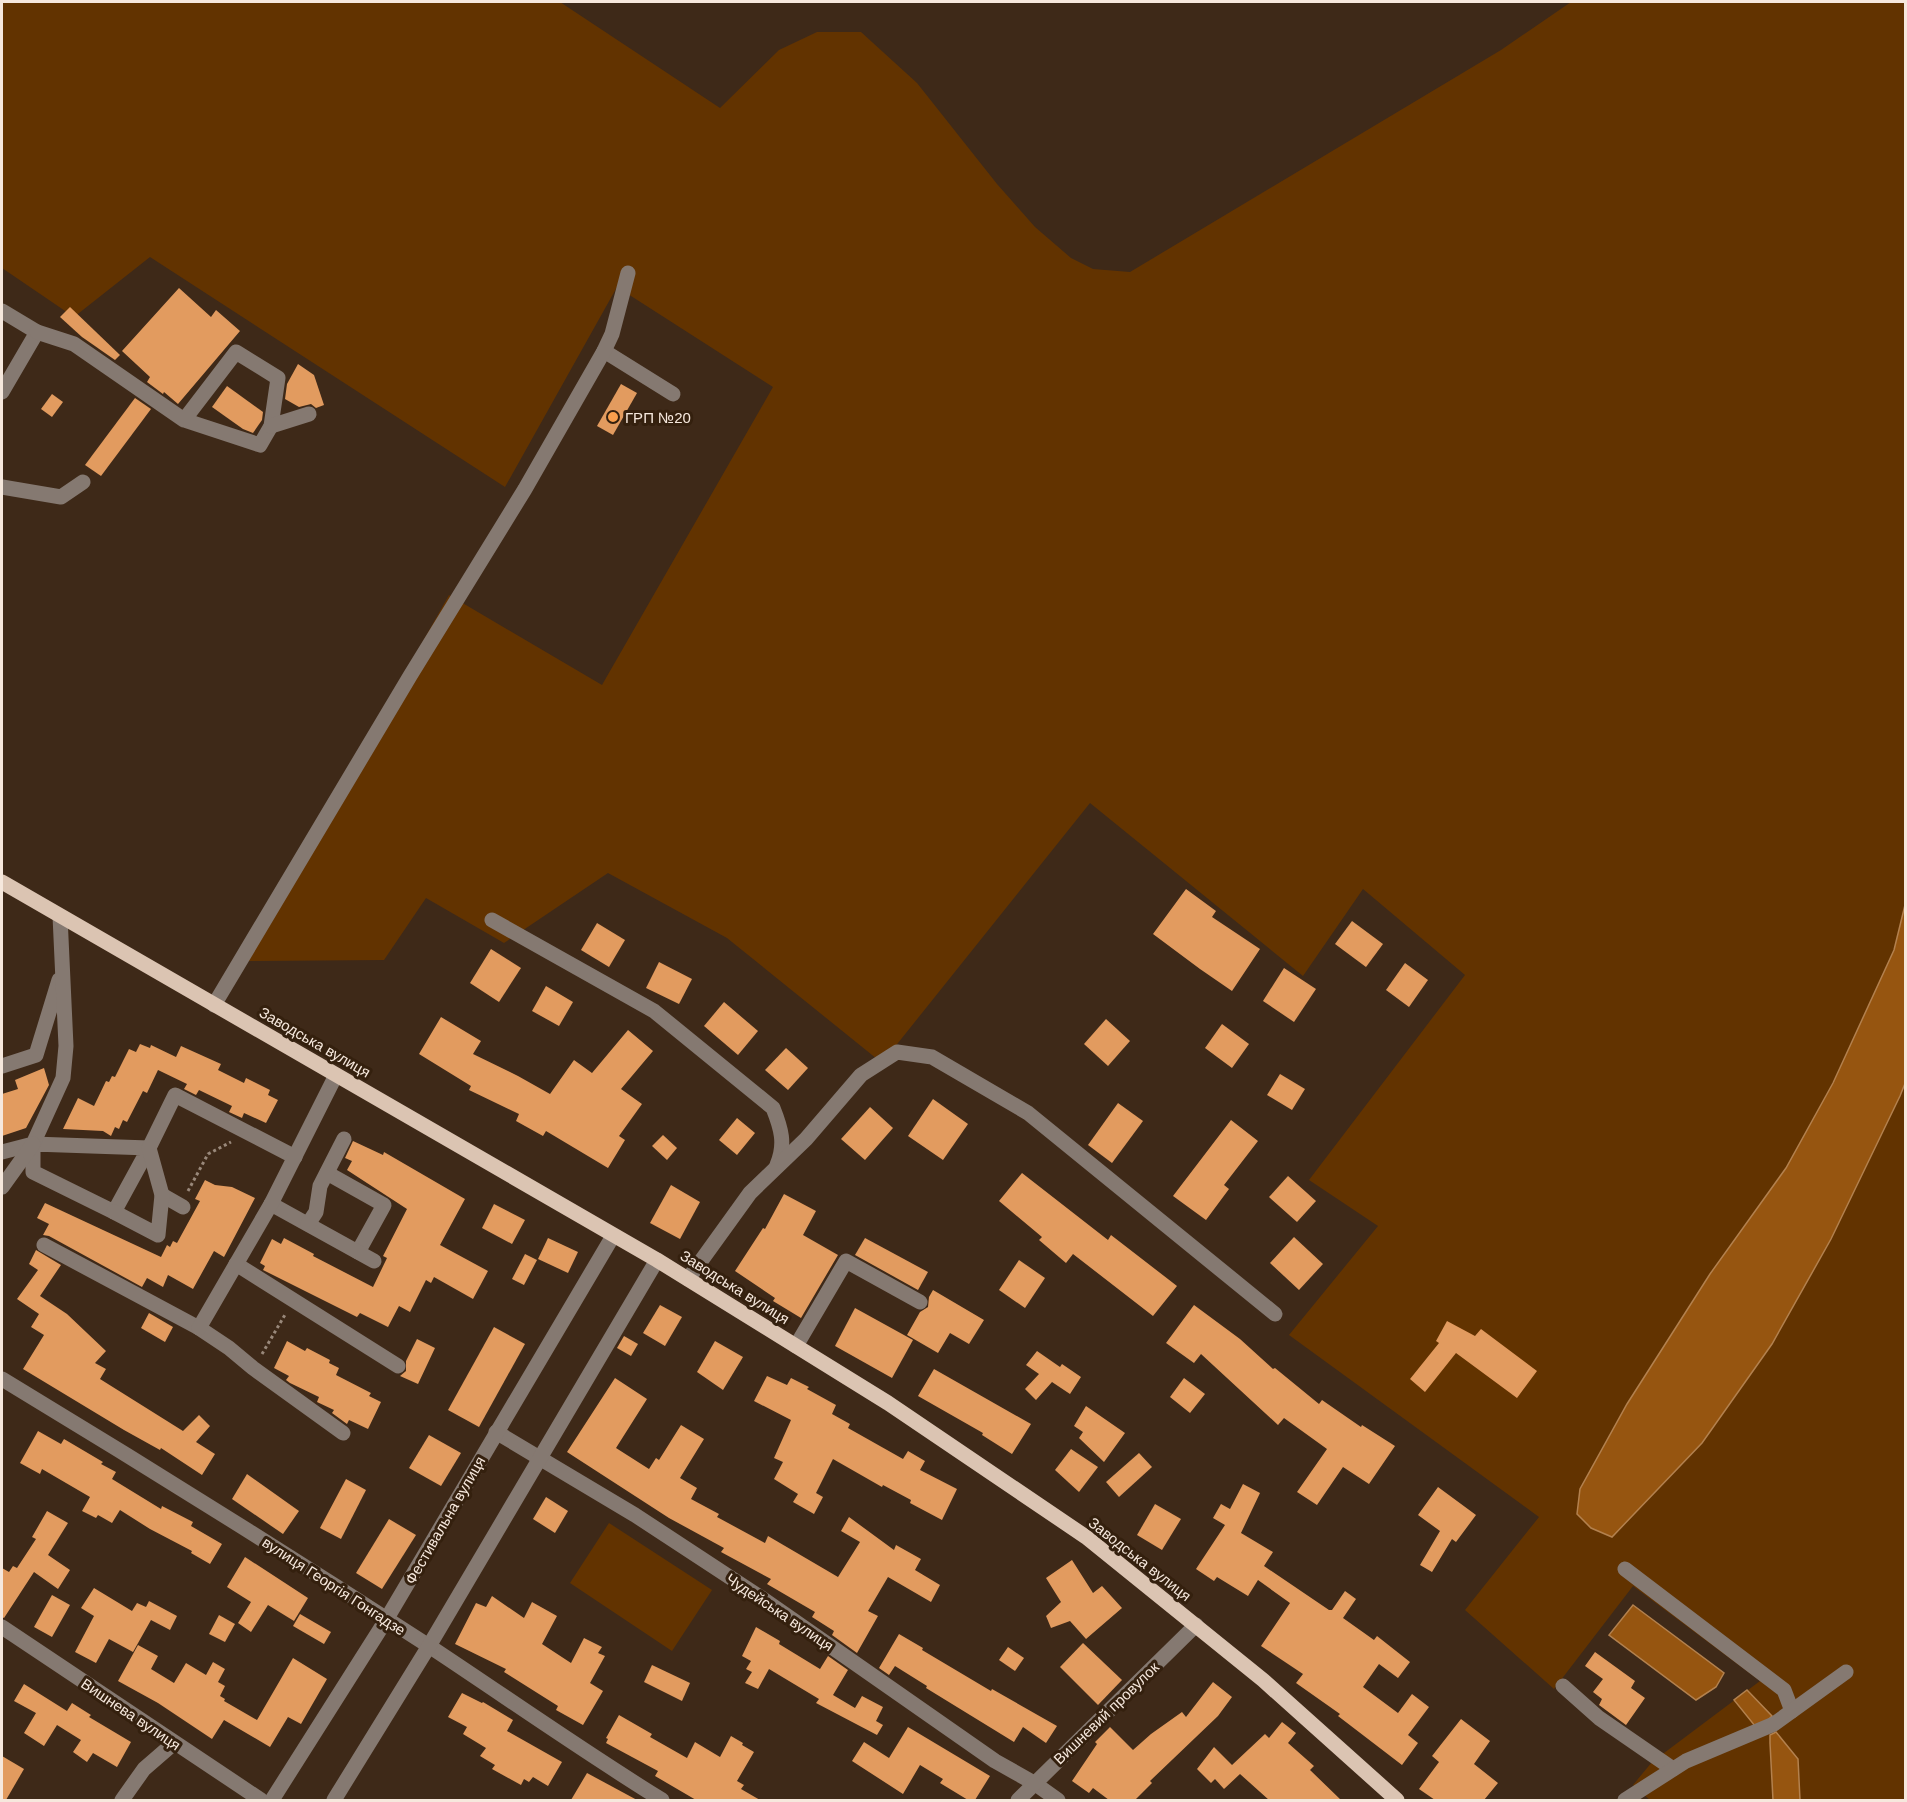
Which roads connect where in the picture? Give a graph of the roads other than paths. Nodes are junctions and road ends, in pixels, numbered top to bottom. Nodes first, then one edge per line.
1 (628, 273) dead end
2 (2, 311) edge
3 (37, 332) junction
4 (604, 351) junction
5 (2, 392) edge
6 (673, 394) dead end
7 (309, 414) dead end
8 (184, 420) junction
9 (271, 426) junction
10 (83, 482) dead end
11 (2, 488) edge
12 (2, 882) edge
13 (60, 916) junction
14 (492, 920) dead end
15 (63, 968) junction
16 (214, 1005) junction
17 (2, 1066) edge
18 (336, 1075) junction
19 (344, 1139) dead end
20 (33, 1144) junction
21 (149, 1148) junction
22 (2, 1152) edge
23 (295, 1157) junction
24 (327, 1173) junction
25 (770, 1175) junction
26 (2, 1187) edge
27 (162, 1195) junction
28 (271, 1204) junction
29 (182, 1206) road end
30 (114, 1212) junction
31 (308, 1224) junction
32 (613, 1236) junction
33 (44, 1245) dead end
34 (358, 1252) junction
35 (657, 1260) junction
36 (374, 1261) dead end
37 (236, 1264) junction
38 (688, 1279) junction
39 (920, 1302) dead end
40 (1275, 1314) dead end
41 (199, 1328) junction
42 (796, 1346) junction
43 (398, 1366) dead end
44 (2, 1379) edge
45 (496, 1432) junction
46 (343, 1433) dead end
47 (540, 1457) junction
48 (1625, 1569) dead end
49 (386, 1620) junction
50 (1196, 1626) junction
51 (2, 1627) edge
52 (429, 1647) junction
53 (1846, 1671) dead end
54 (1563, 1686) dead end
55 (1792, 1711) junction
56 (174, 1743) junction
57 (1673, 1769) junction
58 (1034, 1783) junction
59 (122, 1800) edge
60 (261, 1800) edge
61 (272, 1800) edge
62 (334, 1800) edge
63 (662, 1800) edge
64 (1018, 1800) edge
65 (1058, 1800) edge
66 (1397, 1800) edge
67 (1625, 1800) edge

1 - 4 street
2 - 3 street
3 - 5 street
3 - 8 street
4 - 6 street
4 - 16 street
7 - 9 street
8 - 9 street
8 - 9 street
10 - 11 street
12 - 13 main road, Заводська вулиця
13 - 15 street
13 - 16 main road, Заводська вулиця
14 - 25 street
15 - 17 street
15 - 20 street
16 - 18 main road, Заводська вулиця
18 - 23 street
18 - 32 main road, Заводська вулиця
19 - 24 street
20 - 21 street
20 - 22 street
20 - 26 street
20 - 30 street
21 - 23 street
21 - 27 street
21 - 30 street
23 - 28 street
24 - 31 street
24 - 34 street
25 - 38 street
25 - 40 street
27 - 29 street
27 - 30 street
28 - 31 street
28 - 37 street
31 - 34 street
32 - 35 main road, Заводська вулиця
32 - 45 street, Фестивальна вулиця
33 - 41 street
34 - 36 street
35 - 38 main road, Заводська вулиця
35 - 47 street
37 - 41 street
37 - 43 street
38 - 42 main road, Заводська вулиця
39 - 42 street
41 - 46 street
42 - 50 main road, Заводська вулиця
44 - 49 street, вулиця Георгія Гонгадзе
45 - 47 street, Чудейська вулиця
45 - 49 street, Фестивальна вулиця
47 - 52 street
47 - 58 street, Чудейська вулиця
48 - 55 street
49 - 52 street, вулиця Георгія Гонгадзе
49 - 61 street, Фестивальна вулиця
50 - 58 street, Вишневий провулок
50 - 66 main road, Заводська вулиця
51 - 56 street, Вишнева вулиця
52 - 62 street
52 - 63 street, вулиця Георгія Гонгадзе
53 - 55 street
54 - 57 street
55 - 57 street
56 - 59 street
56 - 60 street, Вишнева вулиця
57 - 67 street
58 - 64 street, Вишневий провулок
58 - 65 street, Чудейська вулиця

